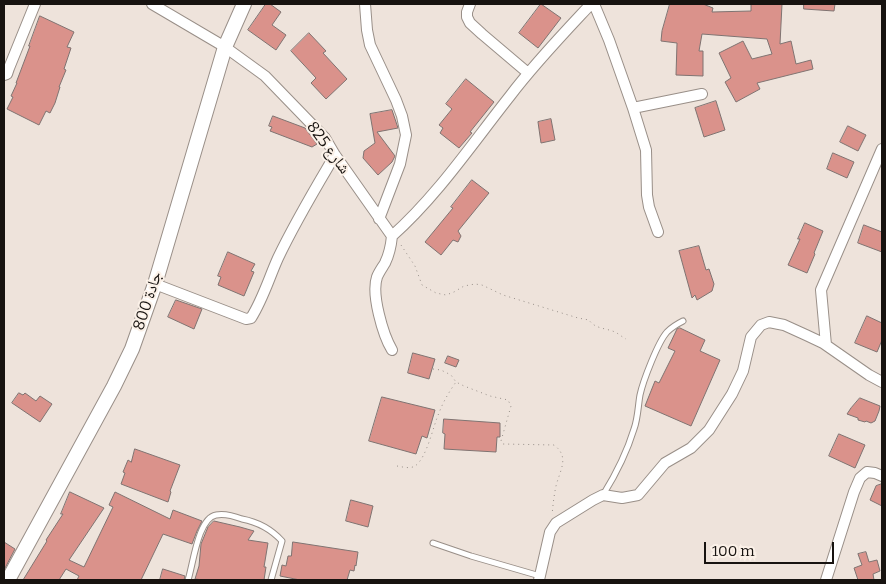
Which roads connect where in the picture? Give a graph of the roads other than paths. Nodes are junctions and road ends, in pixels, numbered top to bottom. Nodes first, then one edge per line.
1 (35, 4) edge
2 (152, 4) edge
3 (244, 4) edge
4 (365, 4) edge
5 (470, 4) edge
6 (592, 4) edge
7 (225, 47) junction
8 (528, 73) junction
9 (4, 75) edge
10 (702, 94) dead end
11 (632, 108) junction
12 (882, 149) edge
13 (335, 155) junction
14 (379, 219) junction
15 (658, 232) dead end
16 (392, 236) junction
17 (154, 284) junction
18 (683, 322) dead end
19 (826, 345) junction
20 (392, 350) dead end
21 (882, 382) edge
22 (882, 476) edge
23 (603, 495) junction
24 (433, 544) dead end
25 (540, 578) edge
26 (8, 580) edge
27 (188, 580) edge
28 (271, 580) edge
29 (826, 580) edge

1 - 9 street
2 - 7 street, شارع 825
3 - 7 main road, جادة 800
4 - 14 street
5 - 8 street
6 - 8 street
6 - 11 street
7 - 13 street, شارع 825
7 - 17 main road, جادة 800
8 - 16 street
10 - 11 street
11 - 15 street
12 - 19 street
13 - 14 street, شارع 825
13 - 17 street
14 - 16 street, شارع 825
16 - 20 street
17 - 26 main road, جادة 800
18 - 23 lane
19 - 21 street
19 - 23 street
22 - 29 street
23 - 25 street
24 - 25 lane
27 - 28 lane

